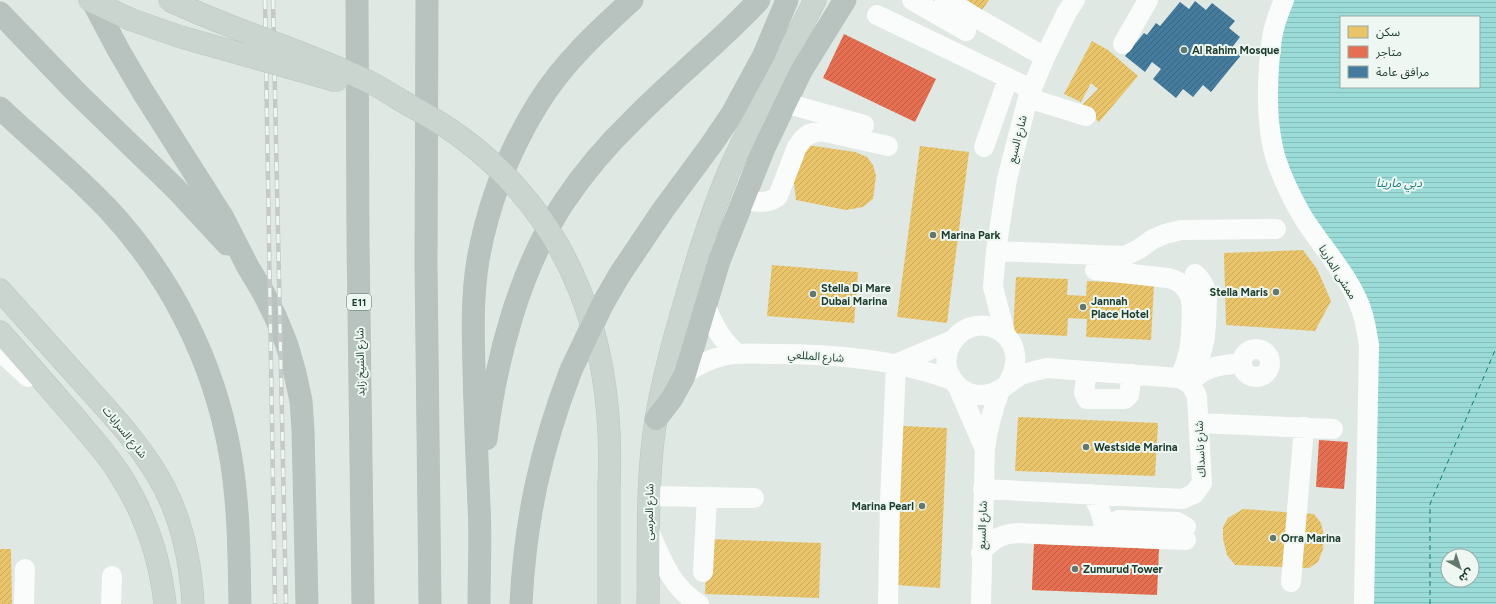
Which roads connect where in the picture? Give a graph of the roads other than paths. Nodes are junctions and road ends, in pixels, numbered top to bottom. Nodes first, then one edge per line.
1 (89, 0) edge
2 (92, 0) edge
3 (169, 0) edge
4 (357, 0) edge
5 (427, 0) edge
6 (632, 0) edge
7 (759, 0) edge
8 (787, 0) edge
9 (815, 0) edge
10 (845, 0) edge
11 (912, 0) edge
12 (945, 0) edge
13 (1148, 0) edge
14 (1284, 0) edge
15 (1071, 4) edge
16 (0, 13) edge
17 (877, 15) dead end
18 (925, 26) dead end
19 (966, 31) dead end
20 (1123, 44) dead end
21 (1045, 57) junction
22 (1008, 78) junction
23 (1032, 88) junction
24 (398, 98) junction
25 (785, 103) junction
26 (0, 108) edge
27 (1086, 116) dead end
28 (864, 125) dead end
29 (888, 146) dead end
30 (984, 147) dead end
31 (743, 200) junction
32 (1276, 229) dead end
33 (996, 251) junction
34 (248, 267) junction
35 (1095, 270) dead end
36 (1195, 274) dead end
37 (993, 287) junction
38 (0, 290) edge
39 (706, 306) junction
40 (972, 327) junction
41 (0, 332) edge
42 (953, 340) junction
43 (1010, 343) junction
44 (736, 353) junction
45 (3, 356) edge
46 (896, 364) junction
47 (1047, 368) junction
48 (1243, 368) dead end
49 (1086, 371) junction
50 (685, 374) junction
51 (1132, 374) junction
52 (955, 383) junction
53 (1187, 383) junction
54 (1004, 386) junction
55 (60, 400) junction
56 (656, 419) junction
57 (1199, 423) junction
58 (1304, 427) junction
59 (1333, 428) dead end
60 (985, 448) junction
61 (983, 489) junction
62 (1098, 495) junction
63 (649, 496) junction
64 (707, 497) junction
65 (754, 498) dead end
66 (479, 508) junction
67 (649, 531) junction
68 (1114, 532) junction
69 (1186, 534) dead end
70 (981, 553) junction
71 (25, 569) dead end
72 (703, 572) dead end
73 (112, 576) dead end
74 (1291, 582) dead end
75 (24, 604) edge
76 (111, 604) edge
77 (165, 604) edge
78 (193, 604) edge
79 (240, 604) edge
80 (307, 604) edge
81 (363, 604) edge
82 (430, 604) edge
83 (479, 604) edge
84 (521, 604) edge
85 (609, 604) edge
86 (648, 604) edge
87 (699, 604) edge
88 (888, 604) edge
89 (980, 604) edge
90 (1364, 604) edge

1 - 24 main road, bridge
2 - 34 highway
3 - 24 main road, bridge
4 - 81 highway, شارع الشيخ زايد / E11
5 - 82 highway
6 - 66 highway
7 - 66 highway
8 - 84 highway, bridge
9 - 56 main road, شارع المرسى
10 - 25 highway
11 - 19 street
12 - 21 street
13 - 20 street
14 - 90 street, ممشى المارينا
15 - 21 street, شارع السبع
16 - 34 highway
17 - 22 street
18 - 23 street
21 - 23 street, شارع السبع
22 - 23 street
22 - 30 street
23 - 27 street
23 - 33 street, شارع السبع
24 - 85 main road, bridge
25 - 28 street
25 - 31 highway
26 - 79 highway
29 - 31 street
31 - 39 highway
32 - 33 street
33 - 37 street, شارع السبع
34 - 80 highway
35 - 53 street
36 - 53 street
37 - 40 street, شارع السبع
37 - 43 street, شارع السبع
38 - 78 main road, شارع السرايات
39 - 44 street
39 - 50 highway
40 - 42 street
40 - 43 street
41 - 55 main road
42 - 46 street
42 - 52 street
43 - 47 street
43 - 54 street
44 - 46 street, شارع المللعي
44 - 50 street, شارع المللعي
45 - 55 street
46 - 52 street, شارع المللعي
46 - 88 street
47 - 49 street
47 - 54 street
48 - 53 street
49 - 51 street
49 - 51 street
50 - 56 highway
51 - 53 street
52 - 54 street
52 - 60 street, شارع السبع
53 - 57 street, شارع ناسداك
54 - 60 street, شارع السبع
55 - 77 main road
56 - 63 main road, شارع المرسى
57 - 58 street
57 - 62 street, شارع ناسداك
58 - 59 street
58 - 74 street
60 - 61 street, شارع السبع
61 - 62 street, شارع ناسداك
61 - 70 street, شارع السبع
62 - 68 street
63 - 64 street
63 - 67 main road, شارع المرسى
64 - 65 street
64 - 72 street
66 - 83 highway
67 - 86 main road, شارع المرسى
67 - 87 street
68 - 69 street
68 - 70 street
70 - 89 street, شارع السبع
71 - 75 street
73 - 76 street

